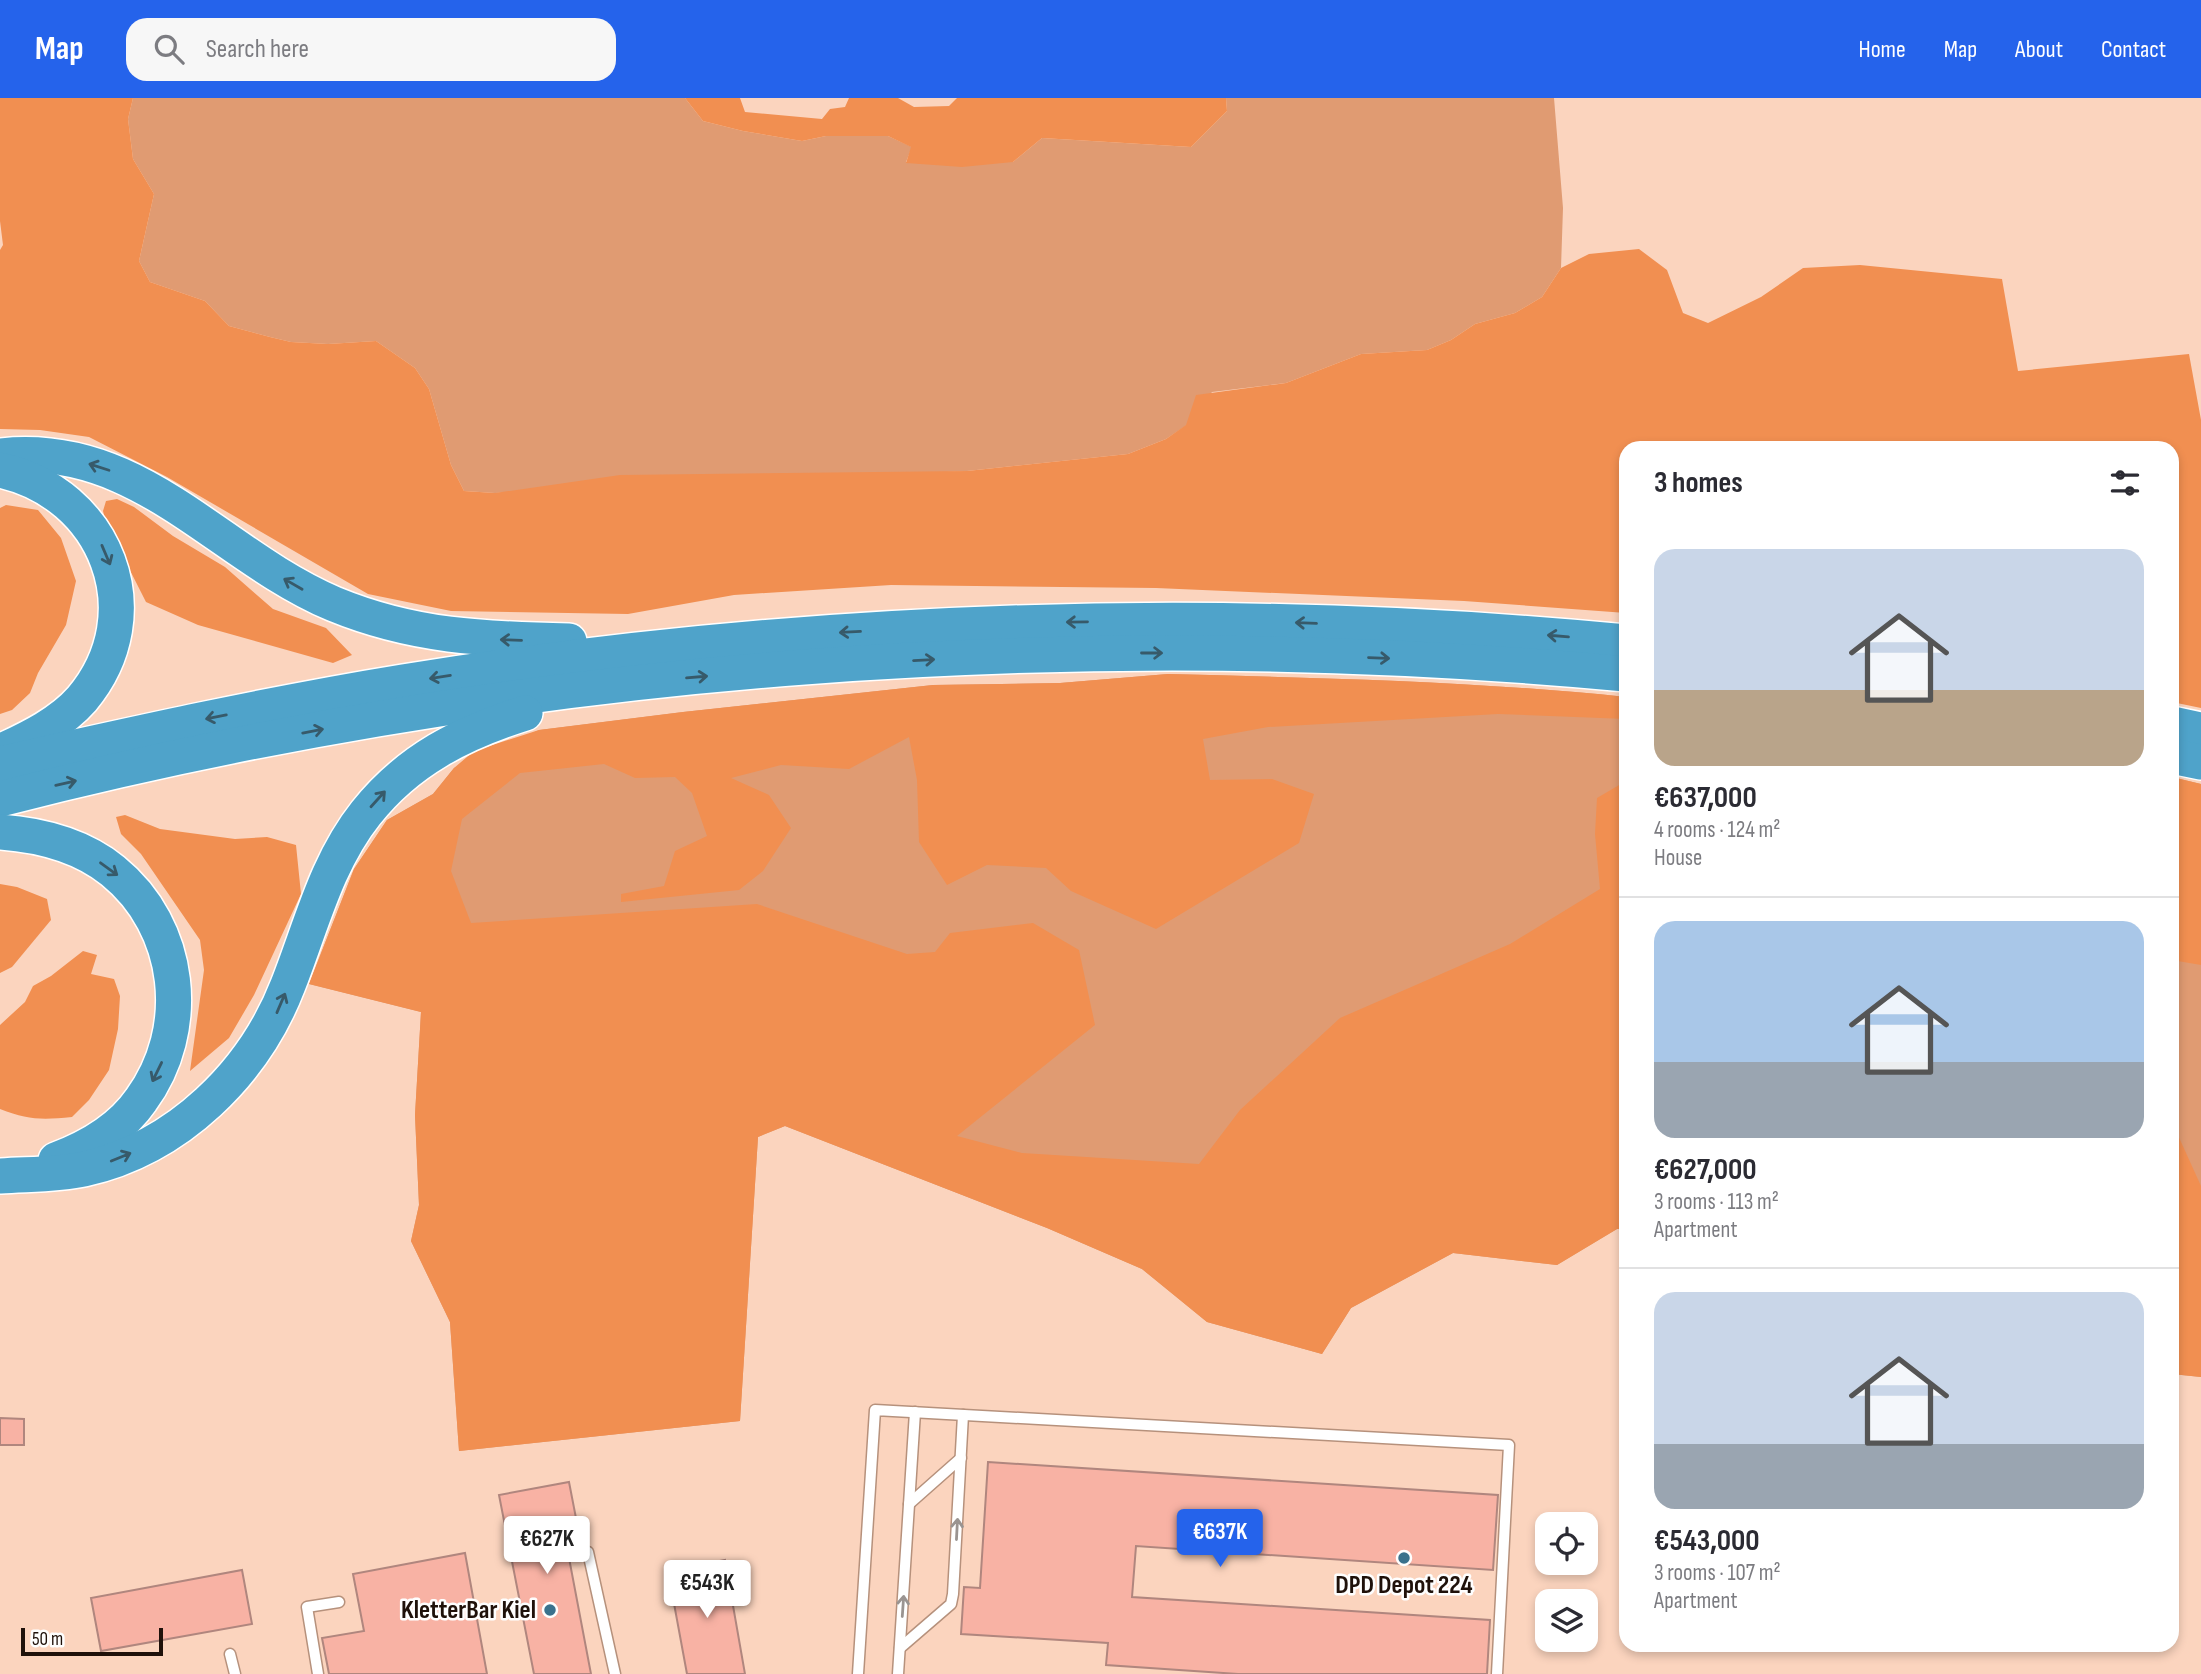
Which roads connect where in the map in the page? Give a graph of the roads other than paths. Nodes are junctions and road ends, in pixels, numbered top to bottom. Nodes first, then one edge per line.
1 (0, 456) edge
2 (0, 470) edge
3 (1619, 642) edge
4 (702, 645) junction
5 (1619, 673) edge
6 (629, 684) junction
7 (2179, 725) edge
8 (2201, 730) edge
9 (0, 752) edge
10 (2179, 757) edge
11 (2201, 762) edge
12 (0, 764) edge
13 (0, 799) edge
14 (0, 832) edge
15 (3, 1176) edge
16 (915, 1412) junction
17 (963, 1415) junction
18 (961, 1458) junction
19 (909, 1504) junction
20 (589, 1552) dead end
21 (339, 1602) dead end
22 (900, 1648) junction
23 (230, 1654) dead end
24 (235, 1674) edge
25 (318, 1674) edge
26 (615, 1674) edge
27 (858, 1674) edge
28 (898, 1674) edge
29 (1497, 1674) edge

4 -> 1 highway
2 -> 9 highway
3 -> 4 highway
4 -> 12 highway
6 -> 5 highway
13 -> 6 highway
15 -> 6 highway
7 - 8 highway
10 - 11 highway
14 -> 15 highway
16 - 17 lane
16 - 19 lane
16 - 27 lane
17 - 18 lane
17 - 29 lane
18 - 19 lane
22 -> 18 lane
22 -> 19 lane
20 - 26 lane
21 - 25 lane
22 - 28 lane
23 - 24 lane

